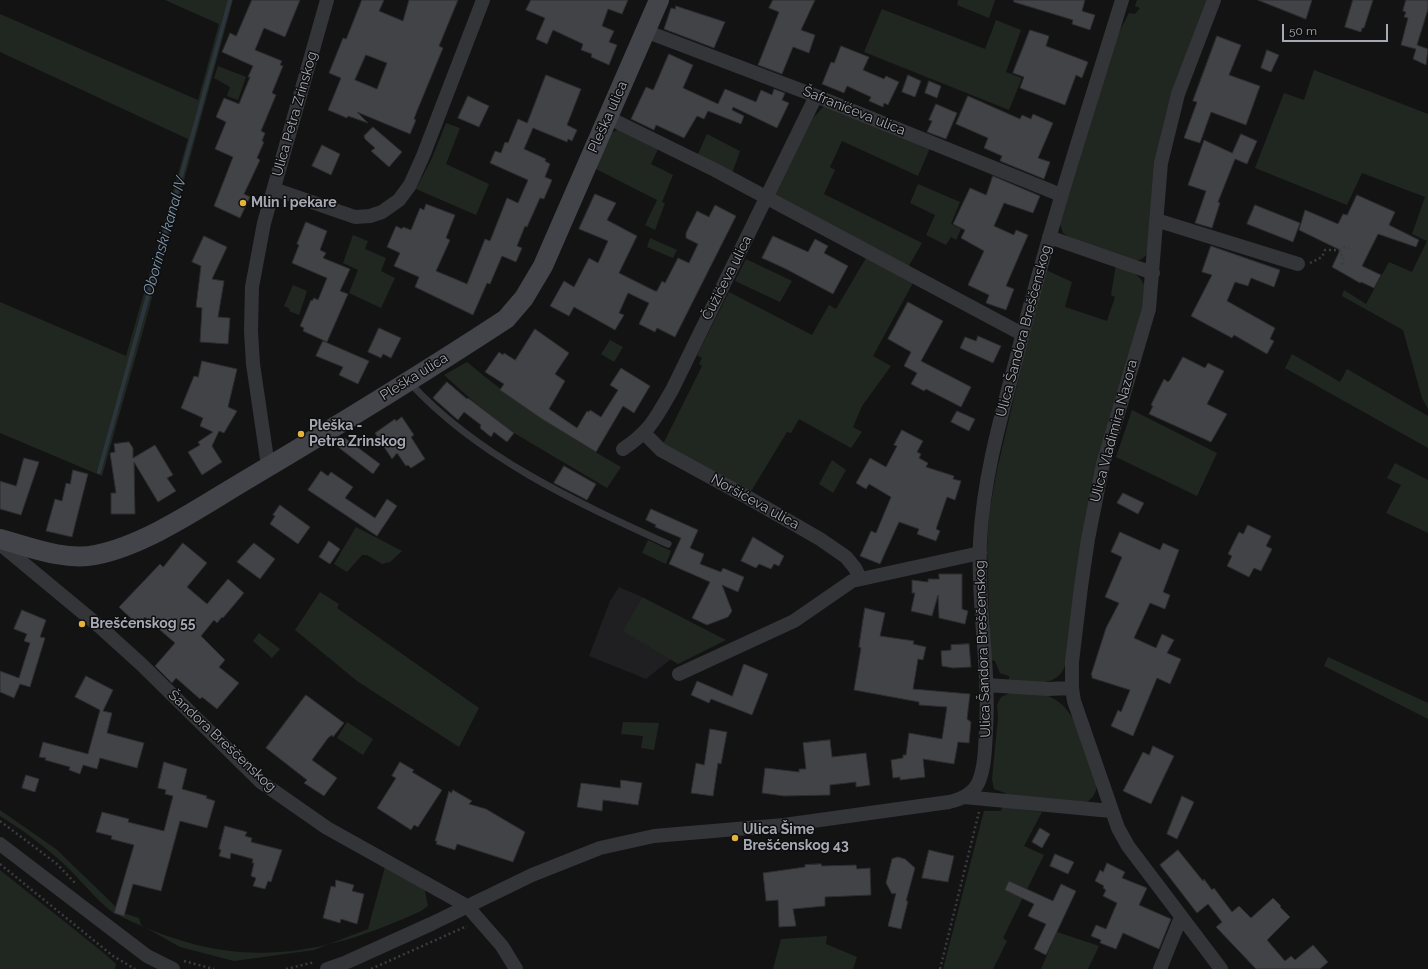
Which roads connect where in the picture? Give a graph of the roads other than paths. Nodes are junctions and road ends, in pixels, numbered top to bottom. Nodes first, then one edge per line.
1 (327, 0) edge
2 (483, 0) edge
3 (659, 0) edge
4 (1122, 0) edge
5 (1214, 0) edge
6 (645, 31) junction
7 (816, 96) junction
8 (607, 117) junction
9 (274, 189) junction
10 (1061, 195) junction
11 (767, 198) junction
12 (1156, 220) junction
13 (1049, 237) junction
14 (1298, 264) road end
15 (1153, 272) junction
16 (1022, 334) junction
17 (408, 381) junction
18 (644, 433) junction
19 (623, 449) dead end
20 (268, 466) junction
21 (0, 539) edge
22 (0, 544) edge
23 (668, 544) dead end
24 (980, 553) junction
25 (860, 578) junction
26 (679, 674) dead end
27 (986, 685) junction
28 (1072, 688) junction
29 (964, 797) junction
30 (1111, 811) junction
31 (0, 844) edge
32 (466, 906) junction
33 (1181, 917) junction
34 (176, 964) edge
35 (326, 969) edge
36 (516, 969) edge
37 (1160, 969) edge
38 (1221, 969) edge

1 - 9 street, Ulica Petra Zrinskog
2 - 9 street
3 - 6 street, Pleška ulica
4 - 10 street, Ulica Šandora Breščenskog
5 - 12 street, Ulica Vladimira Nazora
6 - 7 street, Šafranićeva ulica
6 - 8 street, Pleška ulica
7 - 10 street, Šafranićeva ulica
7 - 11 street, Čužićeva ulica
8 - 11 street
8 - 17 street, Pleška ulica
9 - 20 street, Ulica Petra Zrinskog
10 - 13 street, Ulica Šandora Breščenskog
11 - 16 street
11 - 18 street, Čužićeva ulica
12 - 14 street
12 - 15 street, Ulica Vladimira Nazora
13 - 15 street
13 - 16 street, Ulica Šandora Breščenskog
15 - 28 street, Ulica Vladimira Nazora
16 - 24 street, Ulica Šandora Breščenskog
17 - 20 street, Pleška ulica
17 - 23 lane
18 - 19 street, Čužićeva ulica
18 - 25 street, Noršićeva ulica
20 - 21 street, Pleška ulica
22 - 32 street, Šandora Breščenskog
24 - 25 street
24 - 27 street, Ulica Šandora Breščenskog
25 - 26 street
27 - 28 street
27 - 29 street, Ulica Šandora Breščenskog
28 - 30 street, Ulica Vladimira Nazora
29 - 30 street
29 - 32 street, Ulica Šandora Breščenskog
30 - 33 street, Ulica Vladimira Nazora
31 - 34 street
32 - 35 street, Ulica Šandora Breščenskog
32 - 36 street, Šandora Breščenskog
33 - 37 street
33 - 38 street, Ulica Vladimira Nazora

